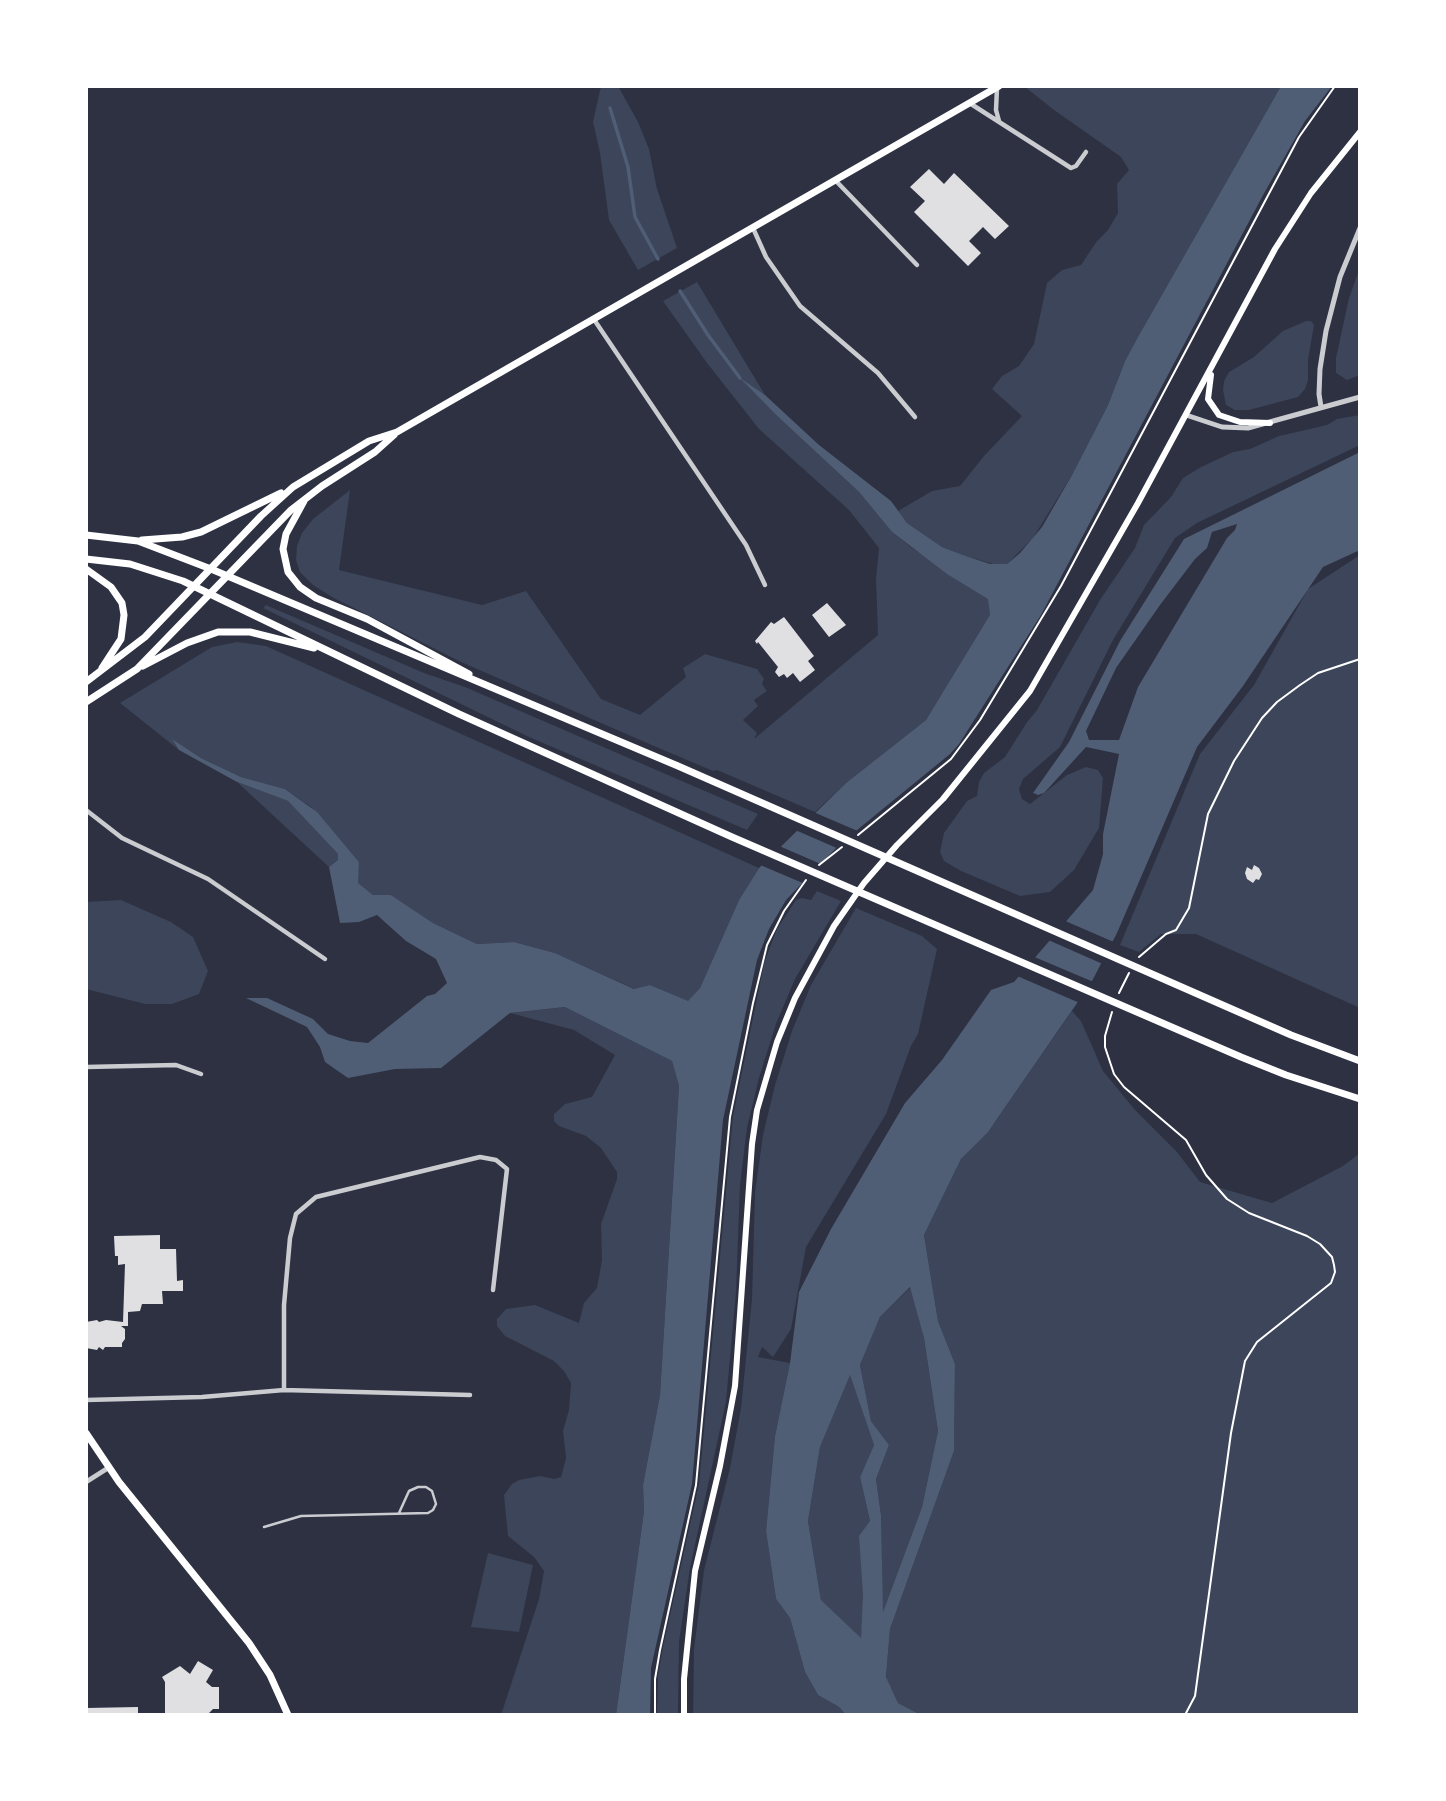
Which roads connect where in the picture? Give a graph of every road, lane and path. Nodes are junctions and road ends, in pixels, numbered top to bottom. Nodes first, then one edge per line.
1 (998, 87) edge
2 (971, 104) junction
3 (999, 122) junction
4 (1360, 132) edge
5 (1086, 152) dead end
6 (836, 181) junction
7 (753, 228) junction
8 (1360, 229) edge
9 (916, 265) dead end
10 (593, 318) junction
11 (1217, 357) junction
12 (1360, 397) edge
13 (1321, 407) junction
14 (1186, 415) junction
15 (915, 417) dead end
16 (1270, 423) junction
17 (397, 432) junction
18 (293, 487) junction
19 (306, 498) junction
20 (86, 535) edge
21 (138, 541) junction
22 (86, 559) edge
23 (86, 569) edge
24 (211, 569) junction
25 (226, 577) junction
26 (765, 585) dead end
27 (195, 586) junction
28 (211, 594) junction
29 (331, 653) junction
30 (1360, 659) edge
31 (138, 669) junction
32 (97, 674) junction
33 (86, 682) edge
34 (502, 692) junction
35 (86, 702) edge
36 (86, 810) edge
37 (325, 958) dead end
38 (1134, 963) dead end
39 (1128, 975) dead end
40 (1117, 998) dead end
41 (1113, 1009) dead end
42 (1360, 1061) edge
43 (86, 1068) edge
44 (201, 1074) dead end
45 (1360, 1099) edge
46 (493, 1290) dead end
47 (284, 1390) junction
48 (470, 1395) dead end
49 (86, 1400) edge
50 (86, 1433) edge
51 (108, 1468) junction
52 (86, 1482) edge
53 (399, 1513) junction
54 (264, 1527) dead end
55 (288, 1715) edge
56 (684, 1715) edge
57 (1185, 1715) edge

1 - 2 main road
1 - 3 street
2 - 3 street
2 - 6 main road
3 - 5 street
4 - 11 main road
6 - 7 main road
6 - 9 street
7 - 10 main road
7 - 15 street
8 - 13 street
10 - 17 main road
10 - 26 street
11 - 14 main road
11 - 16 main road
12 - 13 street
13 - 16 street
14 - 16 street
14 - 56 main road
17 - 18 main road
17 - 19 main road
18 - 21 main road
18 - 24 main road
19 - 25 main road
19 - 34 main road
20 - 21 main road
21 - 24 main road
22 - 27 main road
23 - 32 main road
24 - 25 main road
24 - 27 main road
25 - 28 main road
25 - 34 main road
27 - 28 main road
27 - 32 main road
28 - 29 main road
28 - 31 main road
29 - 31 main road
29 - 45 main road
30 - 38 path
31 - 35 main road
32 - 33 main road
34 - 42 main road
36 - 37 street
39 - 40 path
41 - 57 path
43 - 44 street
46 - 47 street
47 - 48 street
47 - 49 street
50 - 51 main road
51 - 52 street
51 - 55 main road
53 - 53 lane
53 - 54 lane

